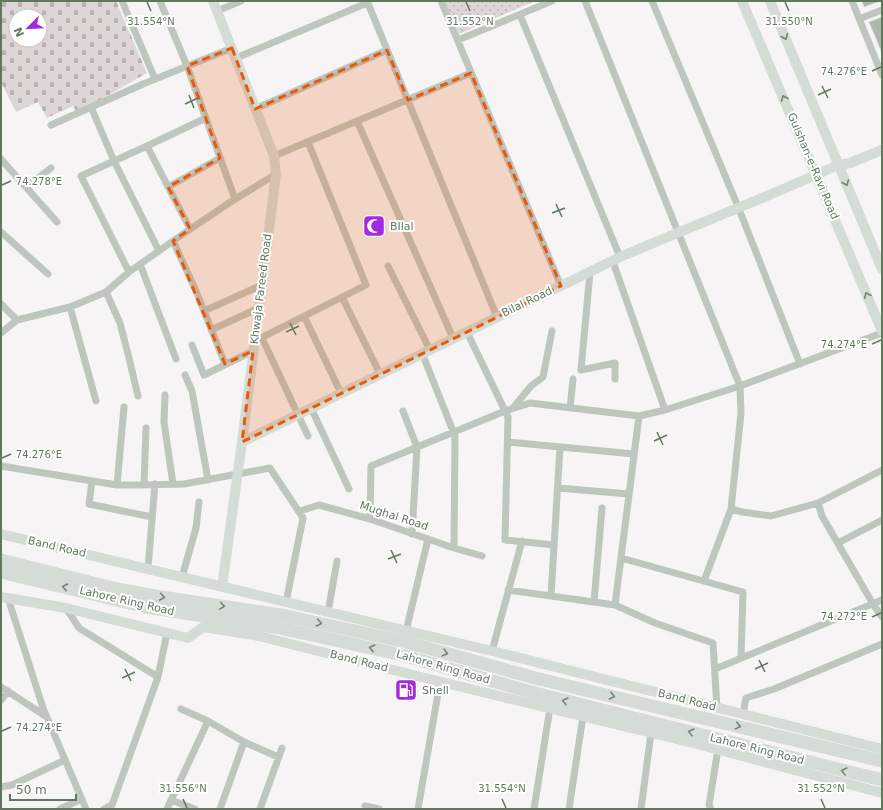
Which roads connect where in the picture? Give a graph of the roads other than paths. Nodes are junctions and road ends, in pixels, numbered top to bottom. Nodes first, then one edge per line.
1 (122, 1) edge
2 (160, 1) edge
3 (213, 1) edge
4 (241, 1) edge
5 (441, 1) edge
6 (552, 1) edge
7 (585, 1) edge
8 (652, 1) edge
9 (742, 1) edge
10 (770, 1) edge
11 (852, 1) edge
12 (367, 2) edge
13 (882, 10) edge
14 (217, 11) junction
15 (520, 15) junction
16 (859, 19) junction
17 (458, 40) junction
18 (232, 48) junction
19 (387, 50) junction
20 (236, 58) junction
21 (187, 66) junction
22 (471, 73) junction
23 (882, 75) edge
24 (155, 79) junction
25 (408, 100) junction
26 (90, 107) junction
27 (256, 108) junction
28 (206, 118) junction
29 (357, 121) junction
30 (51, 124) dead end
31 (308, 142) junction
32 (147, 146) junction
33 (882, 150) edge
34 (274, 156) junction
35 (220, 158) junction
36 (1, 159) edge
37 (114, 161) junction
38 (838, 165) junction
39 (51, 168) dead end
40 (276, 174) junction
41 (817, 175) junction
42 (26, 187) junction
43 (168, 187) junction
44 (235, 199) junction
45 (739, 208) junction
46 (57, 222) dead end
47 (190, 229) junction
48 (1, 232) edge
49 (679, 232) junction
50 (173, 241) junction
51 (159, 251) junction
52 (616, 260) junction
53 (140, 264) junction
54 (388, 266) dead end
55 (882, 269) edge
56 (129, 272) junction
57 (590, 272) junction
58 (48, 274) dead end
59 (262, 285) junction
60 (561, 286) junction
61 (106, 292) junction
62 (342, 297) junction
63 (1, 304) edge
64 (70, 306) junction
65 (259, 308) junction
66 (204, 311) junction
67 (304, 316) junction
68 (497, 317) junction
69 (17, 320) junction
70 (211, 330) junction
71 (552, 331) dead end
72 (467, 332) junction
73 (882, 332) edge
74 (1, 333) edge
75 (453, 338) junction
76 (257, 343) junction
77 (192, 345) dead end
78 (426, 352) junction
79 (176, 359) dead end
80 (225, 364) junction
81 (800, 364) junction
82 (380, 374) junction
83 (185, 375) dead end
84 (572, 379) dead end
85 (615, 379) dead end
86 (740, 386) junction
87 (341, 393) junction
88 (138, 396) dead end
89 (165, 396) dead end
90 (96, 401) dead end
91 (124, 407) dead end
92 (311, 408) junction
93 (513, 408) junction
94 (570, 408) junction
95 (665, 410) junction
96 (403, 411) dead end
97 (505, 411) junction
98 (298, 414) junction
99 (639, 416) junction
100 (146, 428) dead end
101 (453, 431) junction
102 (308, 436) dead end
103 (242, 442) junction
104 (508, 442) junction
105 (417, 446) junction
106 (560, 447) junction
107 (634, 454) junction
108 (1, 466) edge
109 (882, 470) edge
110 (237, 474) junction
111 (92, 480) junction
112 (208, 480) junction
113 (144, 484) junction
114 (155, 484) junction
115 (173, 484) junction
116 (117, 485) junction
117 (558, 488) junction
118 (349, 489) dead end
119 (629, 494) junction
120 (199, 502) dead end
121 (818, 503) junction
122 (602, 508) dead end
123 (731, 509) junction
124 (300, 511) junction
125 (152, 518) junction
126 (370, 519) junction
127 (882, 520) edge
128 (1, 534) edge
129 (412, 534) junction
130 (428, 539) junction
131 (522, 541) junction
132 (838, 543) junction
133 (554, 545) junction
134 (454, 548) junction
135 (482, 556) dead end
136 (621, 558) junction
137 (1, 560) edge
138 (337, 561) dead end
139 (148, 568) junction
140 (1, 572) edge
141 (182, 577) junction
142 (704, 581) junction
143 (222, 587) junction
144 (508, 590) junction
145 (551, 596) junction
146 (5, 597) edge
147 (882, 600) edge
148 (286, 602) junction
149 (594, 602) junction
150 (873, 604) junction
151 (615, 605) junction
152 (66, 608) junction
153 (328, 612) junction
154 (882, 617) edge
155 (280, 622) junction
156 (406, 631) junction
157 (167, 632) junction
158 (882, 644) edge
159 (492, 651) junction
160 (741, 658) junction
161 (715, 669) junction
162 (158, 677) junction
163 (440, 682) junction
164 (1, 687) edge
165 (8, 691) junction
166 (1, 700) edge
167 (550, 708) junction
168 (717, 708) junction
169 (180, 709) dead end
170 (743, 714) junction
171 (583, 716) junction
172 (47, 717) junction
173 (208, 721) junction
174 (652, 733) junction
175 (244, 742) junction
176 (282, 748) dead end
177 (718, 749) junction
178 (882, 749) edge
179 (278, 757) junction
180 (66, 760) junction
181 (882, 761) edge
182 (882, 780) edge
183 (1, 787) edge
184 (882, 793) edge
185 (82, 799) junction
186 (171, 800) junction
187 (365, 806) dead end
188 (60, 809) edge
189 (86, 809) edge
190 (104, 809) edge
191 (167, 809) edge
192 (195, 809) edge
193 (220, 809) edge
194 (260, 809) edge
195 (379, 809) edge
196 (418, 809) edge
197 (534, 809) edge
198 (569, 809) edge
199 (641, 809) edge
200 (710, 809) edge

1 - 24 street
2 - 21 street
3 - 14 main road, Khwaja Fareed Road
4 - 14 street
5 - 17 street
6 - 15 street
7 - 49 street
8 - 45 street
41 -> 9 main road, Gulshan-e-Ravi Road
10 -> 38 main road
11 - 16 street
12 - 19 street
12 - 20 street
13 - 16 street
14 - 18 main road, Khwaja Fareed Road
15 - 17 street
15 - 52 street
16 - 23 street
17 - 22 street
18 - 20 main road, Khwaja Fareed Road
18 - 21 street
19 - 25 street
19 - 27 street
20 - 27 main road, Khwaja Fareed Road
21 - 24 street
21 - 28 street
22 - 25 street
22 - 60 street
24 - 26 street
25 - 29 street
25 - 68 street
26 - 30 street
26 - 37 street
27 - 34 main road, Khwaja Fareed Road
28 - 32 street
28 - 35 street
29 - 31 street
29 - 75 street
31 - 34 street
31 - 62 street
32 - 37 street
32 - 43 street
33 - 38 main road, Bilal Road
34 - 40 main road, Khwaja Fareed Road
35 - 43 street
35 - 44 street
36 - 42 street
37 - 51 street
37 - 56 street
38 - 41 main road, Bilal Road
38 -> 55 main road
39 - 42 street
40 - 44 street
40 - 59 main road, Khwaja Fareed Road
41 - 45 main road, Bilal Road
73 -> 41 main road, Gulshan-e-Ravi Road
42 - 46 street
43 - 47 street
44 - 47 street
45 - 49 main road, Bilal Road
45 - 81 street
47 - 50 street
48 - 58 street
49 - 52 main road, Bilal Road
49 - 86 street
50 - 51 street
50 - 66 street
51 - 53 street
52 - 57 main road, Bilal Road
52 - 95 street
53 - 56 street
53 - 79 street
54 - 78 street
56 - 61 street
57 - 60 main road, Bilal Road
57 - 85 street
59 - 65 main road, Khwaja Fareed Road
59 - 66 street
60 - 68 main road, Bilal Road
61 - 64 street
61 - 88 street
62 - 67 street
62 - 82 street
63 - 69 street
64 - 69 street
64 - 90 street
65 - 70 street
65 - 76 main road, Khwaja Fareed Road
66 - 70 street
67 - 76 street
67 - 87 street
68 - 72 main road, Bilal Road
69 - 74 street
70 - 80 street
71 - 93 street
72 - 75 main road, Bilal Road
72 - 97 street
73 - 81 street
75 - 78 main road, Bilal Road
76 - 80 street
76 - 98 street
76 - 103 main road, Khwaja Fareed Road
77 - 80 street
78 - 82 main road, Bilal Road
78 - 101 street
81 - 86 street
82 - 87 main road, Bilal Road
83 - 112 street
84 - 94 street
86 - 95 street
86 - 123 street
87 - 92 main road, Bilal Road
89 - 115 street
91 - 116 street
92 - 98 main road, Bilal Road
92 - 118 street
93 - 94 street
93 - 97 street
94 - 99 street
95 - 99 street
96 - 105 street
97 - 101 street
97 - 104 street
98 - 102 street
98 - 103 main road, Bilal Road
99 - 107 street
100 - 113 street
101 - 105 street
101 - 134 street
103 - 110 main road, Khwaja Fareed Road
104 - 106 street
104 - 131 street
105 - 126 street
105 - 129 street
106 - 107 street
106 - 117 street
107 - 119 street
108 - 111 street
109 - 121 street
110 - 112 street
110 - 124 street
110 - 143 main road, Khwaja Fareed Road
111 - 116 street
111 - 125 street
112 - 115 street
113 - 114 street
113 - 116 street
114 - 115 street
114 - 125 street
117 - 119 street
117 - 133 street
119 - 136 street
120 - 141 street
121 - 123 street
121 - 132 street
122 - 149 street
123 - 142 street
124 - 126 street, Mughal Road
124 - 148 street
125 - 139 street
126 - 129 street, Mughal Road
127 - 132 street
128 - 139 main road, Band Road
129 - 130 street, Mughal Road
130 - 134 street, Mughal Road
130 - 156 street
131 - 133 street
131 - 144 street
132 - 150 street
133 - 145 street
134 - 135 street, Mughal Road
136 - 142 street
136 - 151 street
137 -> 155 highway, Lahore Ring Road
138 - 153 street
139 - 141 main road, Band Road
155 -> 140 highway, Lahore Ring Road
141 - 143 main road, Band Road
142 - 160 street
143 - 148 main road, Band Road
144 - 145 street
144 - 159 street
145 - 149 street
146 - 152 main road, Band Road
146 - 172 street
147 - 150 street
148 - 153 main road, Band Road
149 - 151 street
150 - 154 street
150 - 160 street
151 - 161 street
152 - 157 main road, Band Road
152 - 162 street
153 - 156 main road, Band Road
155 -> 181 highway, Lahore Ring Road
182 -> 155 highway, Lahore Ring Road
156 - 159 main road, Band Road
157 - 162 street
157 - 163 main road, Band Road
158 - 170 street
159 - 168 main road, Band Road
160 - 161 street
161 - 168 street
162 - 190 street
163 - 167 main road, Band Road
163 - 196 street
164 - 165 street
165 - 166 street
165 - 172 street
167 - 171 main road, Band Road
167 - 197 street
168 - 170 main road, Band Road
169 - 173 street
170 - 178 main road, Band Road
171 - 174 main road, Band Road
171 - 198 street
172 - 180 street
173 - 175 street
173 - 186 street
174 - 177 main road, Band Road
174 - 199 street
175 - 179 street
175 - 193 street
176 - 179 street
177 - 184 main road, Band Road
177 - 200 street
179 - 194 street
180 - 183 street
180 - 185 street
185 - 188 street
185 - 189 street
186 - 191 street
186 - 192 street
187 - 195 street

